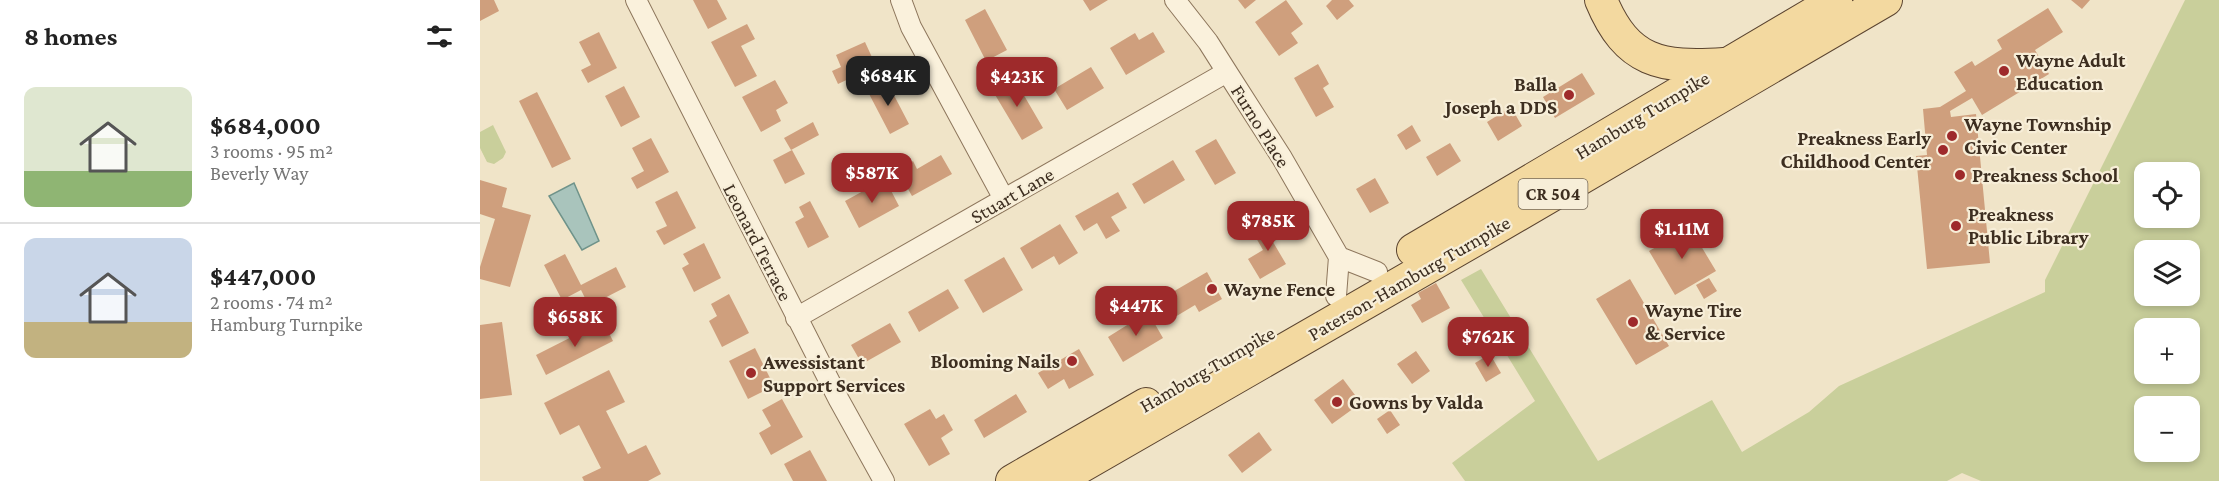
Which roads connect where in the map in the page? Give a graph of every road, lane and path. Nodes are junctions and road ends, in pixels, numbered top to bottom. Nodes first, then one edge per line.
1 (636, 0) edge
2 (901, 0) edge
3 (1175, 0) edge
4 (1601, 0) edge
5 (1836, 0) edge
6 (1886, 0) edge
7 (1728, 64) junction
8 (1227, 72) junction
9 (1004, 199) junction
10 (1339, 257) junction
11 (1377, 272) junction
12 (1336, 296) junction
13 (796, 318) junction
14 (884, 481) edge
15 (1012, 481) edge
16 (1056, 481) edge

1 - 13 street, Leonard Terrace
2 - 9 street
3 - 8 street, Furno Place
4 - 7 main road
5 - 7 main road, Hamburg Turnpike / CR 504
6 - 16 main road, Paterson-Hamburg Turnpike / CR 504
7 - 11 main road, Hamburg Turnpike / CR 504
8 - 9 street, Stuart Lane
8 - 10 street, Furno Place
9 - 13 street, Stuart Lane
10 - 11 street
10 - 12 street
11 - 12 main road, Hamburg Turnpike / CR 504
12 - 15 main road, Hamburg Turnpike / CR 504
13 - 14 street, Leonard Terrace

